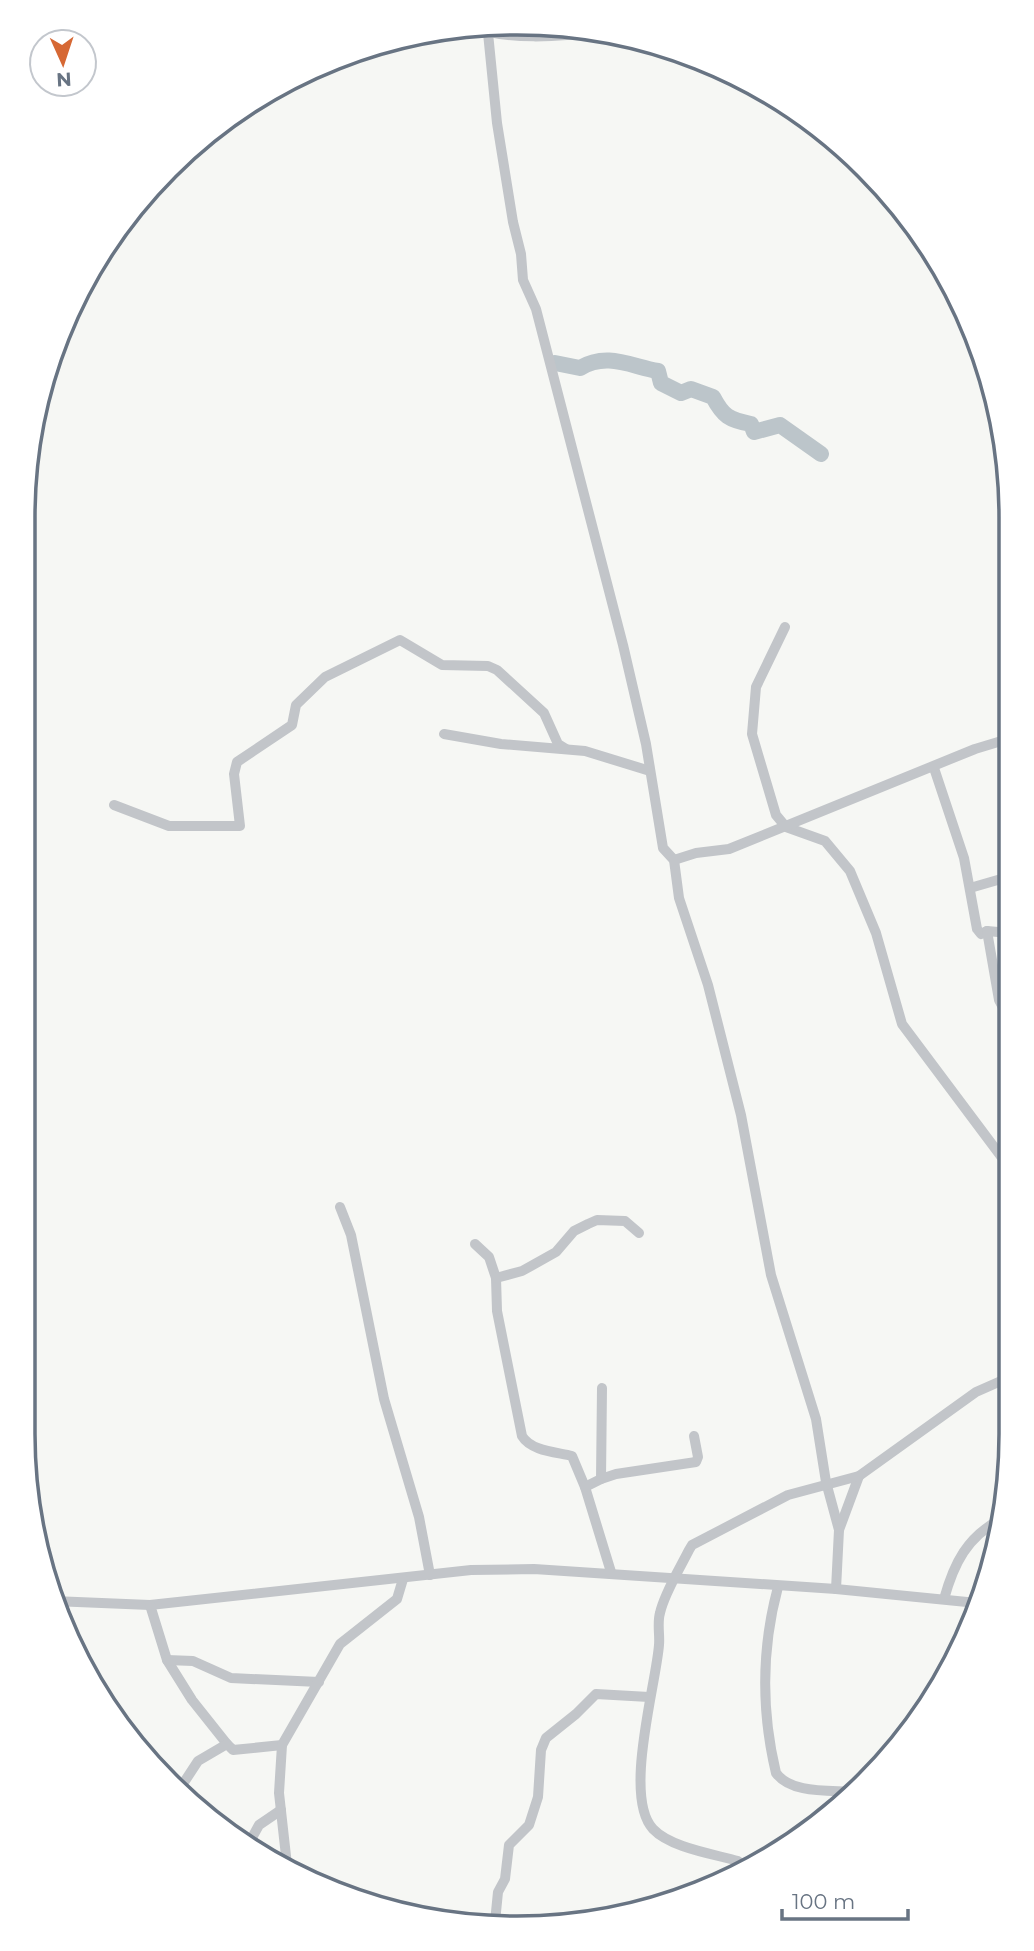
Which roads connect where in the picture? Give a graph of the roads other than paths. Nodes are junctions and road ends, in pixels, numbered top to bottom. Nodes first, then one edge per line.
1 (488, 36) edge
2 (785, 626) dead end
3 (444, 733) dead end
4 (999, 742) edge
5 (566, 749) junction
6 (934, 768) junction
7 (650, 771) junction
8 (114, 805) dead end
9 (786, 827) junction
10 (674, 860) junction
11 (999, 880) edge
12 (970, 888) junction
13 (987, 931) junction
14 (999, 932) edge
15 (999, 1000) edge
16 (999, 1144) edge
17 (340, 1207) dead end
18 (639, 1234) dead end
19 (475, 1244) dead end
20 (496, 1278) junction
21 (999, 1382) edge
22 (602, 1388) dead end
23 (694, 1436) dead end
24 (859, 1476) junction
25 (601, 1479) junction
26 (826, 1482) junction
27 (585, 1488) junction
28 (990, 1526) edge
29 (839, 1530) junction
30 (611, 1572) junction
31 (430, 1575) junction
32 (403, 1579) junction
33 (675, 1579) junction
34 (779, 1587) junction
35 (836, 1589) junction
36 (944, 1599) junction
37 (66, 1602) edge
38 (968, 1602) edge
39 (150, 1605) junction
40 (167, 1660) junction
41 (319, 1682) junction
42 (649, 1698) junction
43 (227, 1744) junction
44 (282, 1745) junction
45 (184, 1782) edge
46 (841, 1791) edge
47 (281, 1810) junction
48 (252, 1837) edge
49 (286, 1856) edge
50 (738, 1861) dead end
51 (496, 1915) edge

1 - 7 street
2 - 9 street
3 - 5 street
4 - 6 street
5 - 7 street
5 - 8 street
6 - 9 street
6 - 12 street
7 - 10 street
9 - 10 street
9 - 16 street
10 - 26 street
11 - 12 street
12 - 13 street
13 - 14 street
13 - 15 street
17 - 31 street
18 - 20 street
19 - 20 street
20 - 27 street
21 - 24 street
22 - 25 street
23 - 25 street
24 - 26 street
24 - 29 street
25 - 27 street
26 - 29 street
26 - 33 street
27 - 30 street
28 - 36 street
29 - 35 street
30 - 31 street
30 - 33 street
31 - 32 street
32 - 39 street
32 - 41 street
33 - 34 street
33 - 42 street
34 - 35 street
34 - 46 street
35 - 36 street
36 - 38 street
37 - 39 street
39 - 40 street
40 - 41 street
40 - 43 street
41 - 44 street
42 - 50 street
42 - 51 street
43 - 44 street
43 - 45 street
44 - 47 street
47 - 48 street
47 - 49 street

